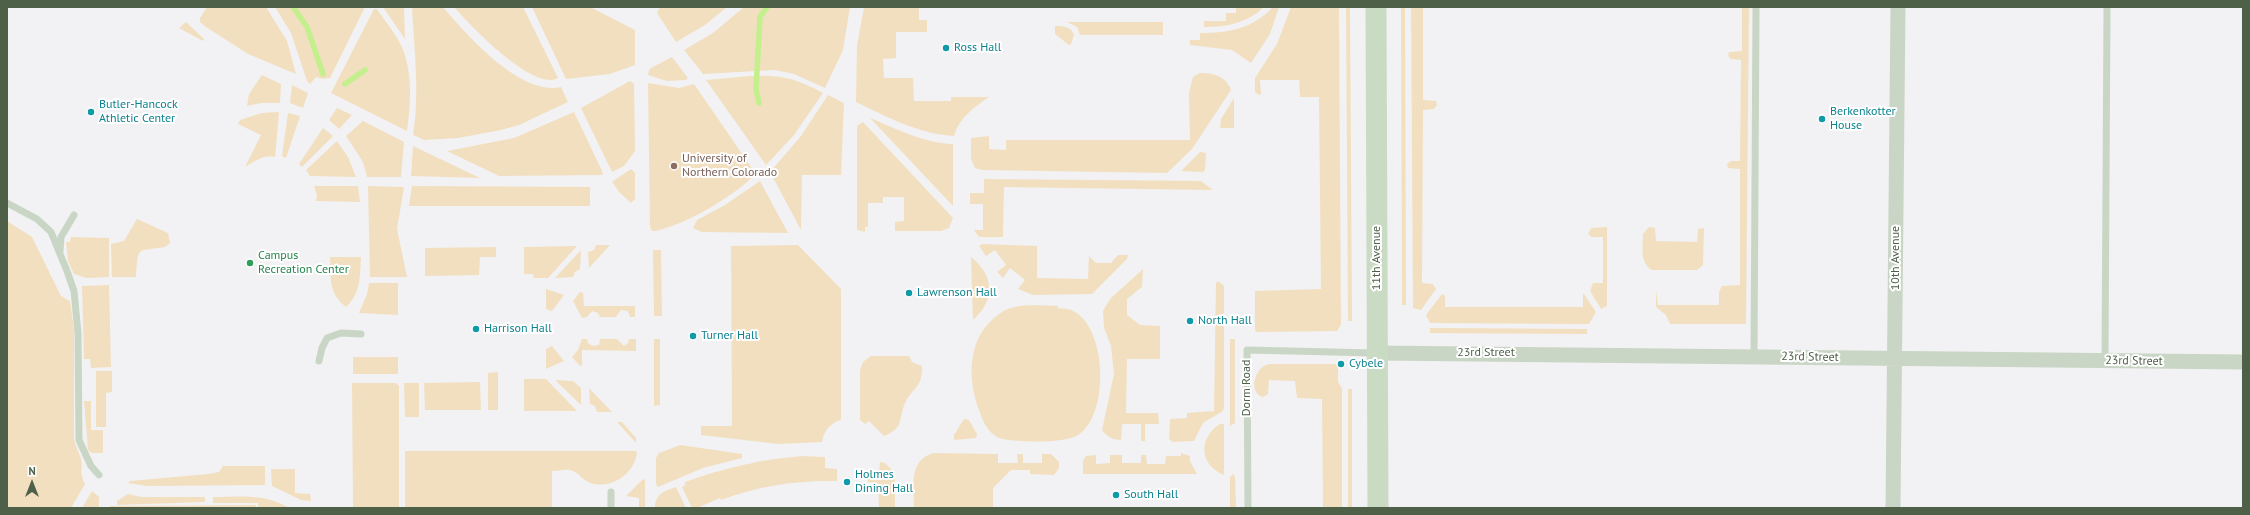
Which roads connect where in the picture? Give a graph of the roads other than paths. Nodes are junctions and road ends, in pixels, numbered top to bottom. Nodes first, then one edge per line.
1 (1376, 7) edge
2 (1756, 7) edge
3 (1898, 7) edge
4 (2107, 7) edge
5 (7, 203) edge
6 (74, 215) dead end
7 (60, 251) junction
8 (361, 334) dead end
9 (1377, 353) junction
10 (1754, 356) junction
11 (1895, 358) junction
12 (319, 361) dead end
13 (2105, 361) junction
14 (2243, 362) edge
15 (99, 475) dead end
16 (611, 492) dead end
17 (612, 508) edge
18 (1248, 508) edge
19 (1378, 508) edge
20 (1387, 508) edge
21 (1893, 508) edge

1 - 9 main road, 11th Avenue
2 - 10 lane
3 - 11 street, 10th Avenue
4 - 13 lane
5 - 7 lane
6 - 7 lane
7 - 15 lane
8 - 12 lane
9 - 10 street, 23rd Street
9 - 18 lane, Dorm Road
9 - 19 main road, 11th Avenue
10 - 11 street, 23rd Street
11 - 13 street, 23rd Street
11 - 21 street, 10th Avenue
13 - 14 street, 23rd Street
16 - 17 lane
19 - 20 lane

